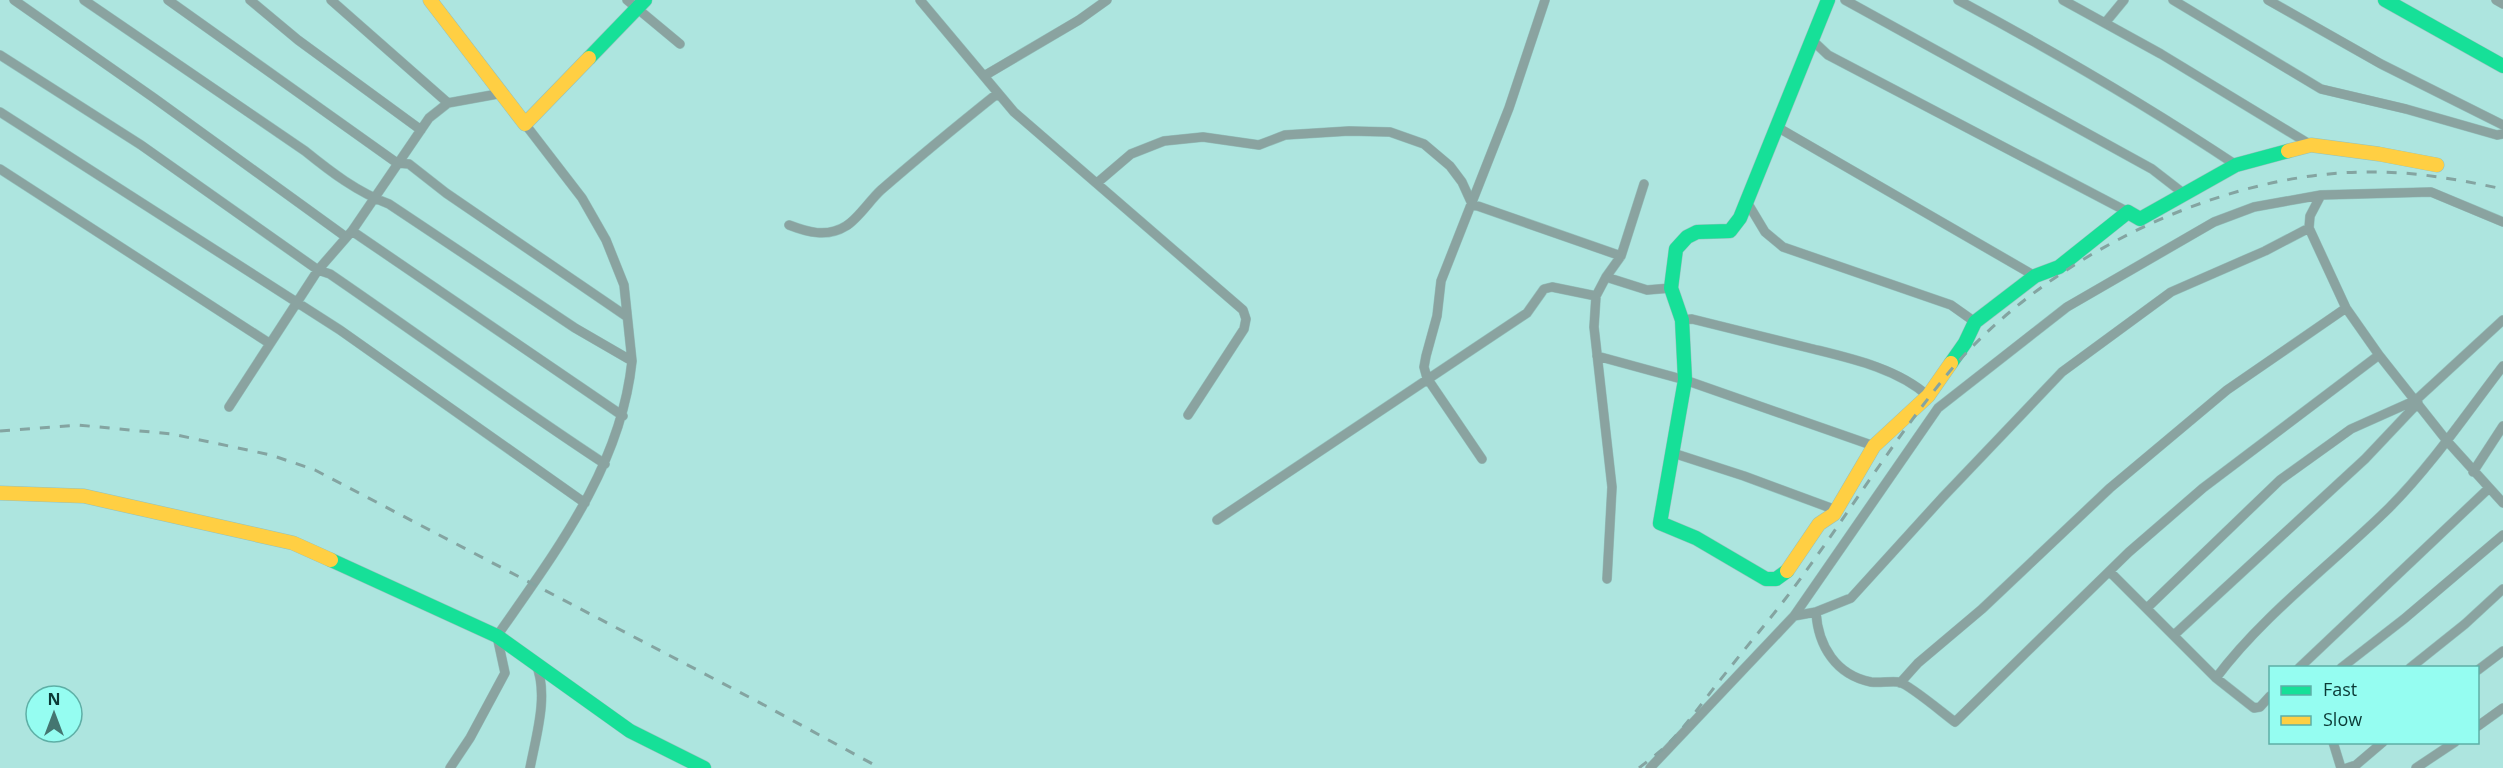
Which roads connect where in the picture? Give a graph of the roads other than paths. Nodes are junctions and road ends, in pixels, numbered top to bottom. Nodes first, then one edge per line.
1 (14, 0) edge
2 (84, 0) edge
3 (168, 0) edge
4 (250, 0) edge
5 (331, 0) edge
6 (430, 0) edge
7 (920, 0) edge
8 (1107, 0) edge
9 (1545, 0) edge
10 (1828, 0) edge
11 (1845, 0) edge
12 (1958, 0) edge
13 (2063, 0) edge
14 (2124, 0) edge
15 (2172, 0) edge
16 (2268, 0) edge
17 (2385, 0) edge
18 (2496, 0) edge
19 (636, 3) edge
20 (2503, 4) edge
21 (2106, 23) junction
22 (1812, 40) junction
23 (680, 44) dead end
24 (0, 55) edge
25 (2503, 66) edge
26 (984, 76) junction
27 (503, 93) junction
28 (998, 93) junction
29 (448, 103) junction
30 (0, 112) edge
31 (525, 124) junction
32 (2503, 125) edge
33 (1777, 127) junction
34 (421, 130) junction
35 (2503, 134) edge
36 (2311, 145) junction
37 (397, 163) junction
38 (2236, 165) junction
39 (2437, 165) dead end
40 (0, 169) edge
41 (1096, 183) junction
42 (1644, 184) dead end
43 (2183, 193) junction
44 (2321, 195) junction
45 (372, 197) junction
46 (1747, 202) junction
47 (1472, 204) junction
48 (2128, 212) junction
49 (2503, 222) edge
50 (789, 225) dead end
51 (2308, 228) junction
52 (349, 234) junction
53 (1621, 256) junction
54 (318, 270) junction
55 (1606, 276) junction
56 (2035, 276) junction
57 (1671, 288) junction
58 (1596, 296) junction
59 (297, 303) junction
60 (2346, 308) junction
61 (626, 316) junction
62 (1682, 320) junction
63 (2503, 320) edge
64 (1974, 322) junction
65 (269, 343) junction
66 (2379, 355) junction
67 (1597, 356) junction
68 (632, 361) junction
69 (2503, 366) edge
70 (1427, 378) junction
71 (1685, 380) junction
72 (1929, 396) junction
73 (2417, 401) junction
74 (229, 407) dead end
75 (1188, 415) dead end
76 (622, 416) junction
77 (2503, 426) edge
78 (2447, 441) junction
79 (1874, 446) junction
80 (1672, 453) junction
81 (1482, 459) dead end
82 (605, 464) junction
83 (2473, 472) junction
84 (2488, 489) junction
85 (0, 493) edge
86 (585, 503) junction
87 (2503, 503) edge
88 (1836, 510) junction
89 (1217, 520) dead end
90 (2503, 535) edge
91 (2110, 572) junction
92 (1607, 579) dead end
93 (2503, 589) edge
94 (2147, 608) junction
95 (1816, 612) junction
96 (1794, 616) junction
97 (2174, 635) junction
98 (497, 636) junction
99 (2503, 651) edge
100 (536, 664) junction
101 (2301, 666) edge
102 (2344, 666) edge
103 (2412, 666) edge
104 (2479, 669) edge
105 (2216, 678) junction
106 (1900, 682) junction
107 (2269, 698) edge
108 (2503, 708) edge
109 (2479, 725) edge
110 (2334, 744) edge
111 (2381, 744) edge
112 (2452, 744) edge
113 (450, 768) edge
114 (530, 768) edge
115 (704, 768) edge
116 (1650, 768) edge
117 (2341, 768) edge
118 (2347, 768) edge
119 (2416, 768) edge

1 - 52 street
2 - 45 street
3 - 37 street
4 - 34 street
5 - 29 street
6 - 27 street
7 - 26 street
8 - 26 street
9 - 47 street
10 - 22 street
11 - 43 street
12 - 38 street
13 - 21 street
14 - 21 street
15 - 35 street
16 - 32 street
17 - 25 street
18 - 20 street
19 - 23 street
19 - 31 street
21 - 36 street
22 - 33 street
22 - 48 street
24 - 54 street
26 - 28 street
27 - 29 street
27 - 31 street
28 - 41 street
28 - 50 street
29 - 34 street
30 - 59 street
31 - 61 street
33 - 46 street
33 - 56 street
34 - 37 street
36 - 38 street
36 - 39 street
37 - 45 street
37 - 61 street
38 - 43 street
40 - 65 street
41 - 47 street
41 - 75 street
42 - 53 street
43 - 48 street
44 - 49 street
44 - 51 street
44 - 96 street
45 - 52 street
45 - 68 street
46 - 57 street
46 - 64 street
47 - 53 street
47 - 70 street
48 - 56 street
51 - 60 street
51 - 95 street
52 - 54 street
52 - 76 street
53 - 55 street
54 - 59 street
54 - 82 street
55 - 57 street
55 - 58 street
56 - 64 street
57 - 62 street
58 - 67 street
58 - 70 street
59 - 65 street
59 - 86 street
60 - 66 street
60 - 106 street
61 - 68 street
62 - 71 street
62 - 72 street
63 - 73 street
64 - 72 street
65 - 74 street
66 - 73 street
66 - 91 street
67 - 71 street
67 - 92 street
68 - 76 street
69 - 78 street
70 - 81 street
70 - 89 street
71 - 79 street
71 - 80 street
72 - 79 street
73 - 78 street
73 - 94 street
73 - 97 street
76 - 82 street
77 - 83 street
78 - 83 street
78 - 105 street
79 - 88 street
80 - 88 street
80 - 88 street
82 - 86 street
83 - 84 street
84 - 87 street
84 - 101 street
85 - 98 street
86 - 98 street
90 - 102 street
91 - 94 street
91 - 106 street
93 - 103 street
94 - 97 street
95 - 96 street
95 - 106 street
96 - 116 street
97 - 105 street
98 - 100 street
98 - 113 street
99 - 104 street
100 - 114 street
100 - 115 street
105 - 107 street
108 - 109 street
110 - 117 street
111 - 118 street
112 - 119 street

